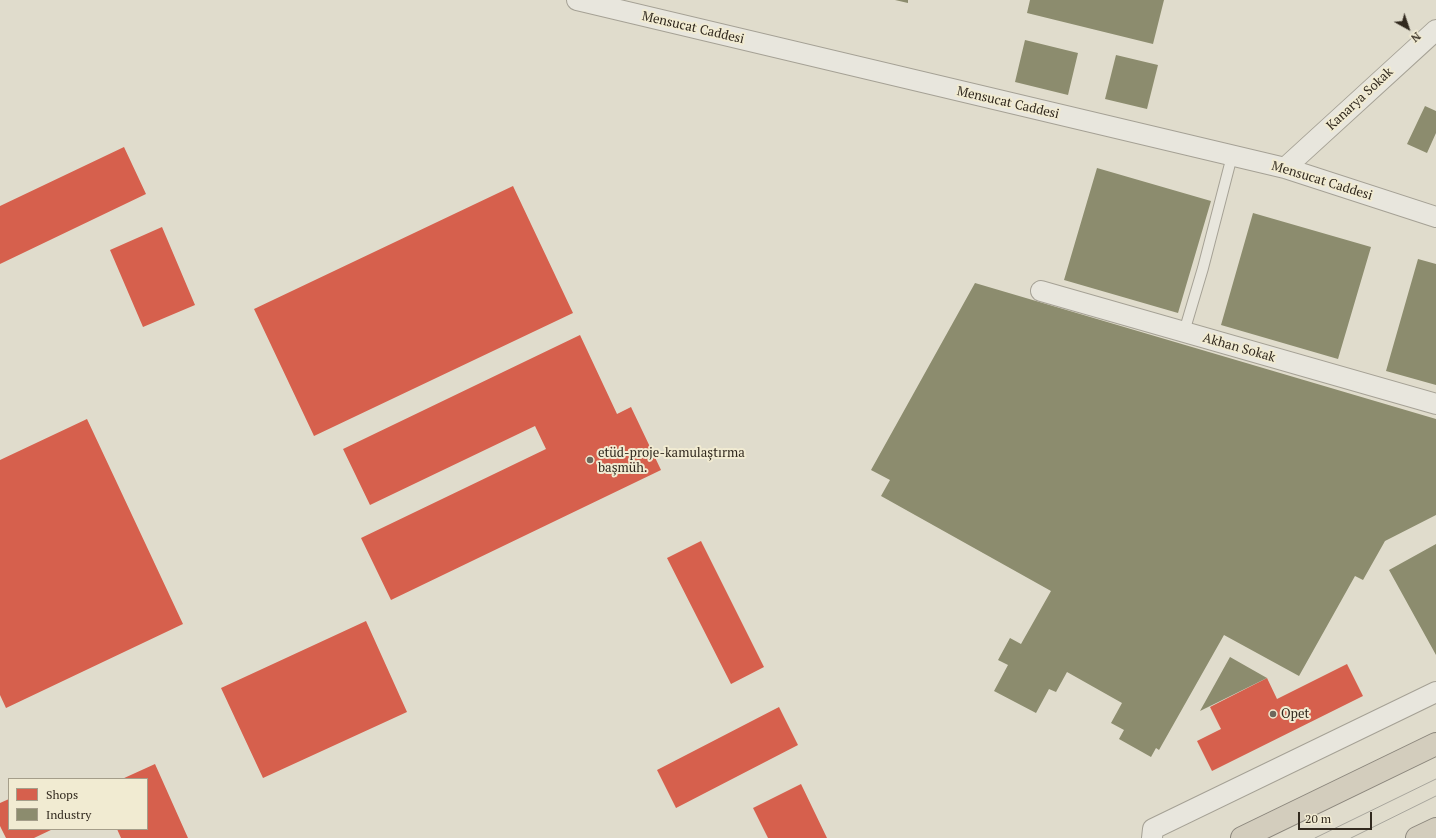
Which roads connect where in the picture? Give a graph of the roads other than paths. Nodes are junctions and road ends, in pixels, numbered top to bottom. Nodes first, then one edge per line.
1 (577, 0) edge
2 (1436, 30) edge
3 (1232, 156) junction
4 (1284, 168) junction
5 (1436, 217) edge
6 (1041, 291) dead end
7 (1184, 332) junction
8 (1436, 404) edge
9 (1436, 692) edge
10 (1436, 744) edge
11 (1436, 829) edge
12 (1152, 838) edge
13 (1242, 838) edge
14 (1417, 838) edge

1 - 3 street, Mensucat Caddesi
2 - 4 street, Kanarya Sokak
3 - 4 street, Mensucat Caddesi
3 - 7 lane
4 - 5 street, Mensucat Caddesi
6 - 7 street, Akhan Sokak
7 - 8 street, Akhan Sokak
9 - 12 street
10 - 13 highway
11 - 14 highway

